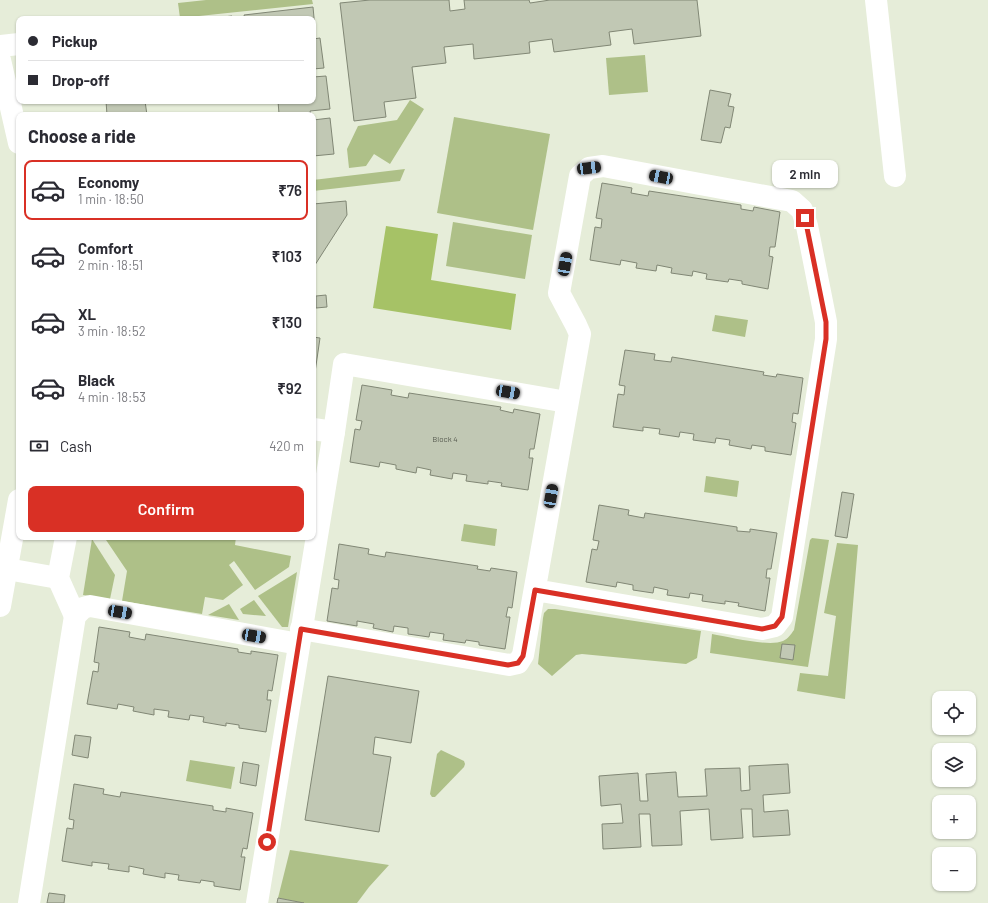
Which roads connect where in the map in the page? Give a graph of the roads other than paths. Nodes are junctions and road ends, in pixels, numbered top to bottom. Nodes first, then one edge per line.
1 (876, 0) edge
2 (16, 44) edge
3 (0, 46) edge
4 (0, 60) edge
5 (16, 126) edge
6 (895, 176) dead end
7 (568, 402) junction
8 (323, 431) edge
9 (316, 494) edge
10 (16, 516) edge
11 (65, 540) edge
12 (311, 540) edge
13 (6, 569) junction
14 (58, 578) junction
15 (535, 590) junction
16 (0, 606) edge
17 (75, 616) junction
18 (300, 637) junction
19 (29, 903) edge
20 (257, 903) edge

1 - 6 street
2 - 3 street
4 - 5 street
7 - 8 street
7 - 15 street
7 - 15 street
8 - 9 street
10 - 13 street
11 - 14 street
12 - 18 street
13 - 14 street
13 - 16 street
14 - 17 street
15 - 18 street
17 - 18 street
17 - 19 street
18 - 20 street

